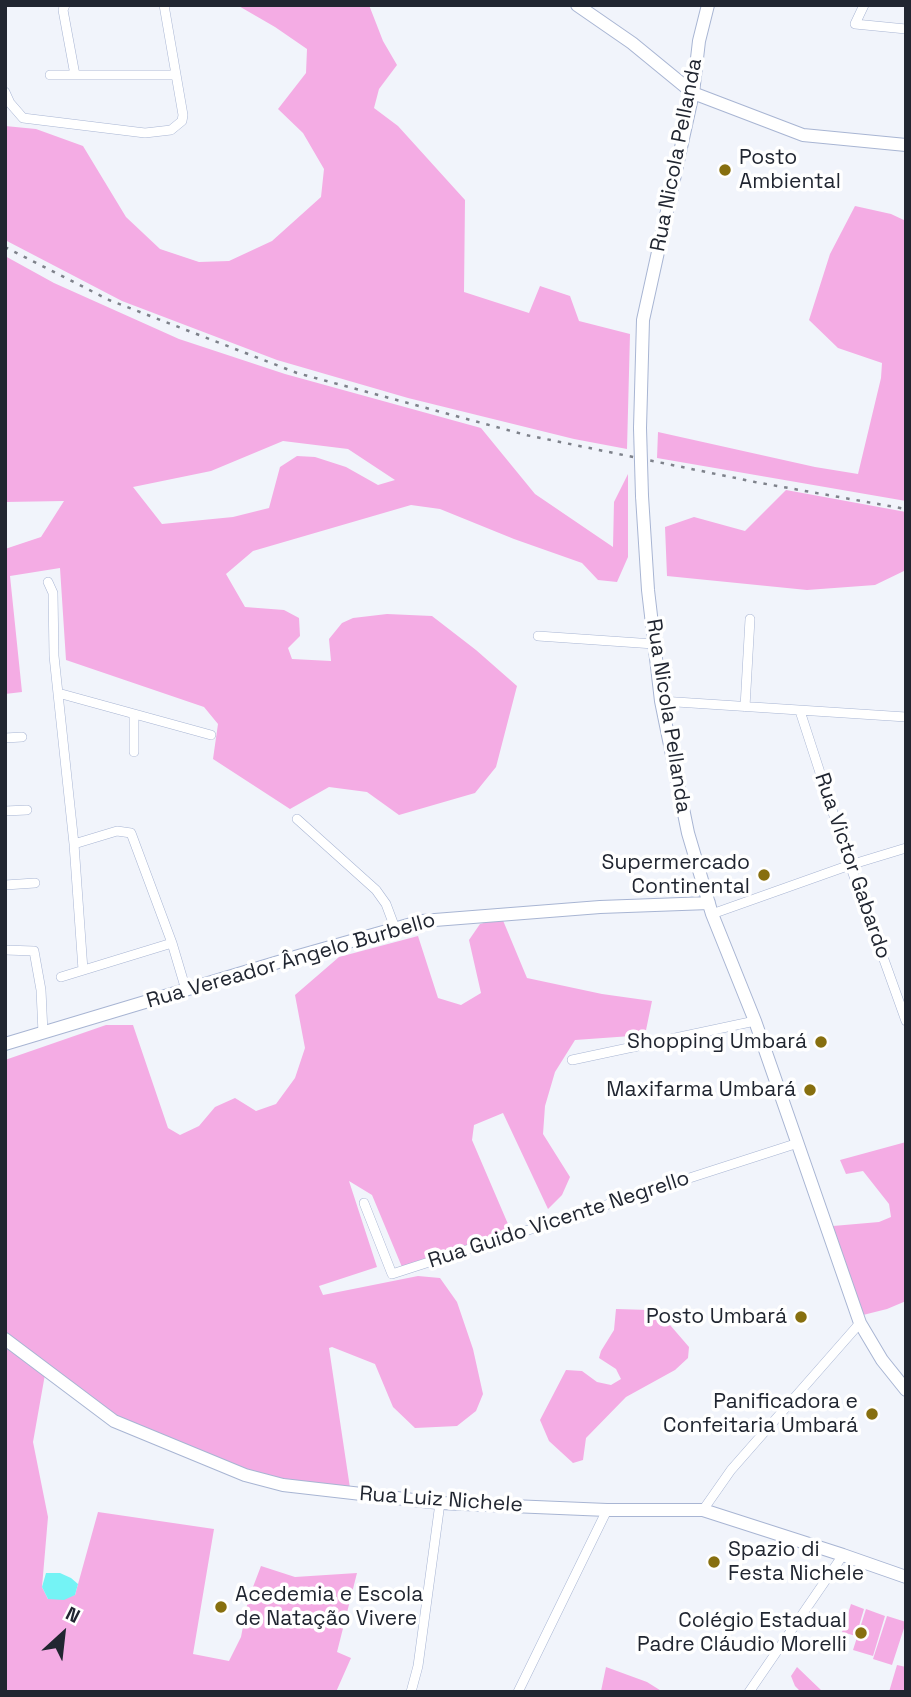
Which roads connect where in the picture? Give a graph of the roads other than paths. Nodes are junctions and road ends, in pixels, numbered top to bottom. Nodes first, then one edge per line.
1 (65, 5) edge
2 (164, 5) edge
3 (577, 5) edge
4 (708, 5) edge
5 (864, 5) edge
6 (906, 29) edge
7 (50, 75) dead end
8 (75, 75) junction
9 (176, 75) junction
10 (5, 92) edge
11 (693, 93) junction
12 (906, 145) edge
13 (48, 582) dead end
14 (750, 619) dead end
15 (538, 636) dead end
16 (654, 644) junction
17 (58, 693) junction
18 (661, 701) junction
19 (744, 707) junction
20 (800, 711) junction
21 (134, 715) junction
22 (906, 717) edge
23 (211, 735) dead end
24 (22, 737) dead end
25 (5, 738) edge
26 (134, 752) dead end
27 (27, 810) dead end
28 (5, 811) edge
29 (297, 819) dead end
30 (74, 844) junction
31 (906, 848) edge
32 (850, 865) junction
33 (35, 883) dead end
34 (5, 885) edge
35 (710, 909) junction
36 (396, 928) junction
37 (172, 943) junction
38 (5, 950) edge
39 (83, 970) junction
40 (61, 977) dead end
41 (186, 990) junction
42 (755, 1021) junction
43 (906, 1021) edge
44 (43, 1033) junction
45 (5, 1044) edge
46 (572, 1060) dead end
47 (798, 1143) junction
48 (364, 1203) dead end
49 (860, 1323) junction
50 (5, 1339) edge
51 (906, 1391) edge
52 (440, 1503) junction
53 (607, 1510) junction
54 (703, 1510) junction
55 (843, 1555) junction
56 (906, 1577) edge
57 (411, 1692) edge
58 (518, 1692) edge
59 (749, 1692) edge

1 - 8 street
2 - 9 street
3 - 11 main road
4 - 11 main road, Rua Nicola Pellanda
5 - 6 street
7 - 8 street
8 - 9 street
9 - 10 street
11 - 12 main road
11 - 16 main road, Rua Nicola Pellanda, bridge
13 - 17 street
14 - 19 street
15 - 16 street
16 - 18 main road, Rua Nicola Pellanda
17 - 21 street
17 - 30 street
18 - 19 street
18 - 35 main road, Rua Nicola Pellanda
19 - 20 street
20 - 22 street
20 - 32 street, Rua Victor Gabardo
21 - 23 street
21 - 26 street
24 - 25 street
27 - 28 street
29 - 36 street
30 - 37 street
30 - 39 street
31 - 32 street
32 - 35 street
32 - 43 street, Rua Victor Gabardo
33 - 34 street
35 - 36 main road, Rua Vereador Ângelo Burbello
35 - 42 main road, Rua Nicola Pellanda
36 - 41 main road, Rua Vereador Ângelo Burbello
37 - 39 street
37 - 41 street
38 - 44 street
39 - 40 street
41 - 44 main road, Rua Vereador Ângelo Burbello
42 - 46 street
42 - 47 main road, Rua Nicola Pellanda
44 - 45 main road, Rua Vereador Ângelo Burbello
47 - 48 street, Rua Guido Vicente Negrello
47 - 49 main road, Rua Nicola Pellanda
49 - 51 main road, Rua Nicola Pellanda
49 - 54 street
50 - 52 main road, Rua Luiz Nichele
52 - 53 main road, Rua Luiz Nichele
52 - 57 street
53 - 54 main road, Rua Luiz Nichele
53 - 58 street
54 - 55 main road, Rua Luiz Nichele
55 - 56 main road, Rua Luiz Nichele
55 - 59 street

